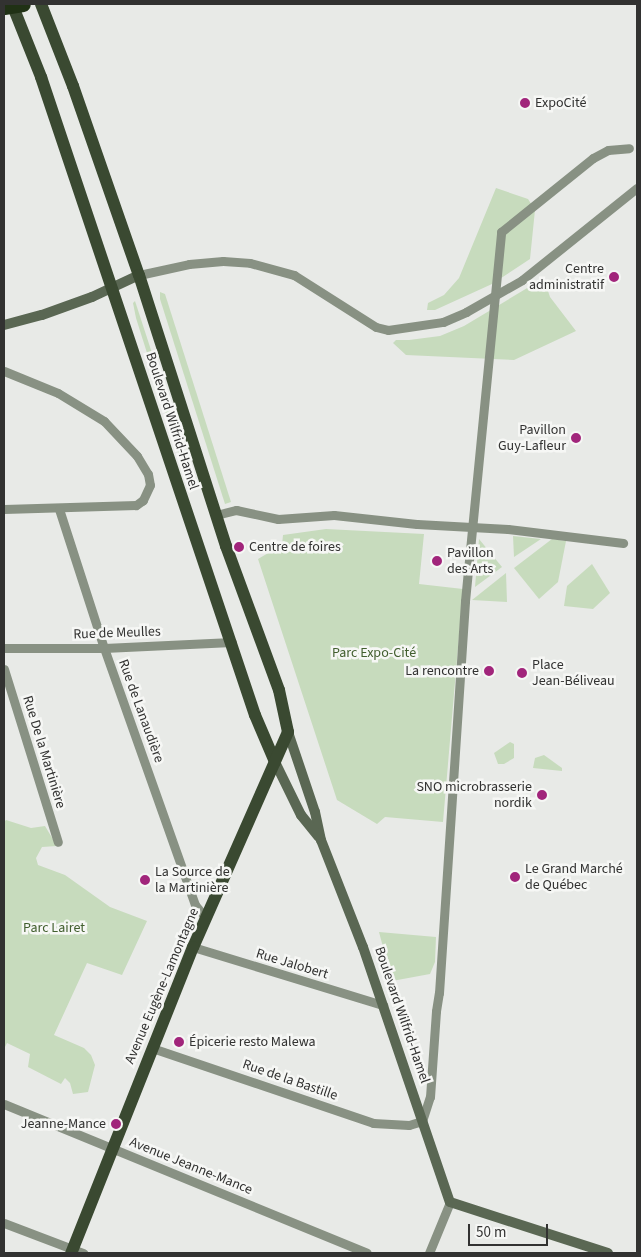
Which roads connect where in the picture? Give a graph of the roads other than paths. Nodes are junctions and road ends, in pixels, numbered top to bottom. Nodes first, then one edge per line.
1 (12, 4) edge
2 (23, 4) edge
3 (41, 4) edge
4 (4, 7) edge
5 (629, 148) dead end
6 (637, 188) edge
7 (139, 275) junction
8 (112, 287) junction
9 (494, 297) junction
10 (4, 325) edge
11 (4, 371) edge
12 (4, 509) edge
13 (59, 509) junction
14 (216, 515) junction
15 (473, 527) junction
16 (623, 543) dead end
17 (232, 642) junction
18 (4, 648) edge
19 (104, 648) junction
20 (4, 669) edge
21 (288, 732) junction
22 (275, 762) junction
23 (321, 840) junction
24 (58, 842) dead end
25 (206, 918) junction
26 (193, 947) junction
27 (383, 1005) junction
28 (152, 1048) junction
29 (4, 1104) edge
30 (422, 1121) junction
31 (113, 1148) junction
32 (450, 1202) junction
33 (4, 1223) edge
34 (76, 1252) edge
35 (367, 1253) edge
36 (429, 1253) edge
37 (606, 1253) edge

1 - 8 main road, Boulevard Wilfrid-Hamel
2 - 4 highway
3 - 7 main road, Boulevard Wilfrid-Hamel
5 - 9 street
6 - 9 street
7 - 8 street
7 - 9 street
7 - 14 main road, Boulevard Wilfrid-Hamel
8 - 10 street
8 - 17 main road, Boulevard Wilfrid-Hamel
9 - 15 street
11 - 13 street
12 - 13 street
13 - 19 street, Rue de Lanaudière
14 - 15 street
14 - 21 main road, Boulevard Wilfrid-Hamel
15 - 16 street
15 - 30 street
17 - 19 street, Rue de Meulles
17 - 22 main road, Boulevard Wilfrid-Hamel
18 - 19 street, Rue de Meulles
19 - 25 street, Rue de Lanaudière
20 - 24 street, Rue De la Martinière
21 - 22 main road, Avenue Eugène-Lamontagne
21 - 23 street, Boulevard Wilfrid-Hamel
22 - 23 street, Boulevard Wilfrid-Hamel
22 - 25 main road, Avenue Eugène-Lamontagne
23 - 27 street, Boulevard Wilfrid-Hamel
25 - 26 main road, Avenue Eugène-Lamontagne
26 - 27 street, Rue Jalobert
26 - 28 main road, Avenue Eugène-Lamontagne
27 - 30 street, Boulevard Wilfrid-Hamel
28 - 30 street, Rue de la Bastille
28 - 31 main road, Avenue Eugène-Lamontagne
29 - 31 street, Avenue Jeanne-Mance
30 - 32 street, Boulevard Wilfrid-Hamel
31 - 34 main road, Avenue Eugène-Lamontagne
31 - 35 street, Avenue Jeanne-Mance
32 - 36 street
32 - 37 street
33 - 34 street

